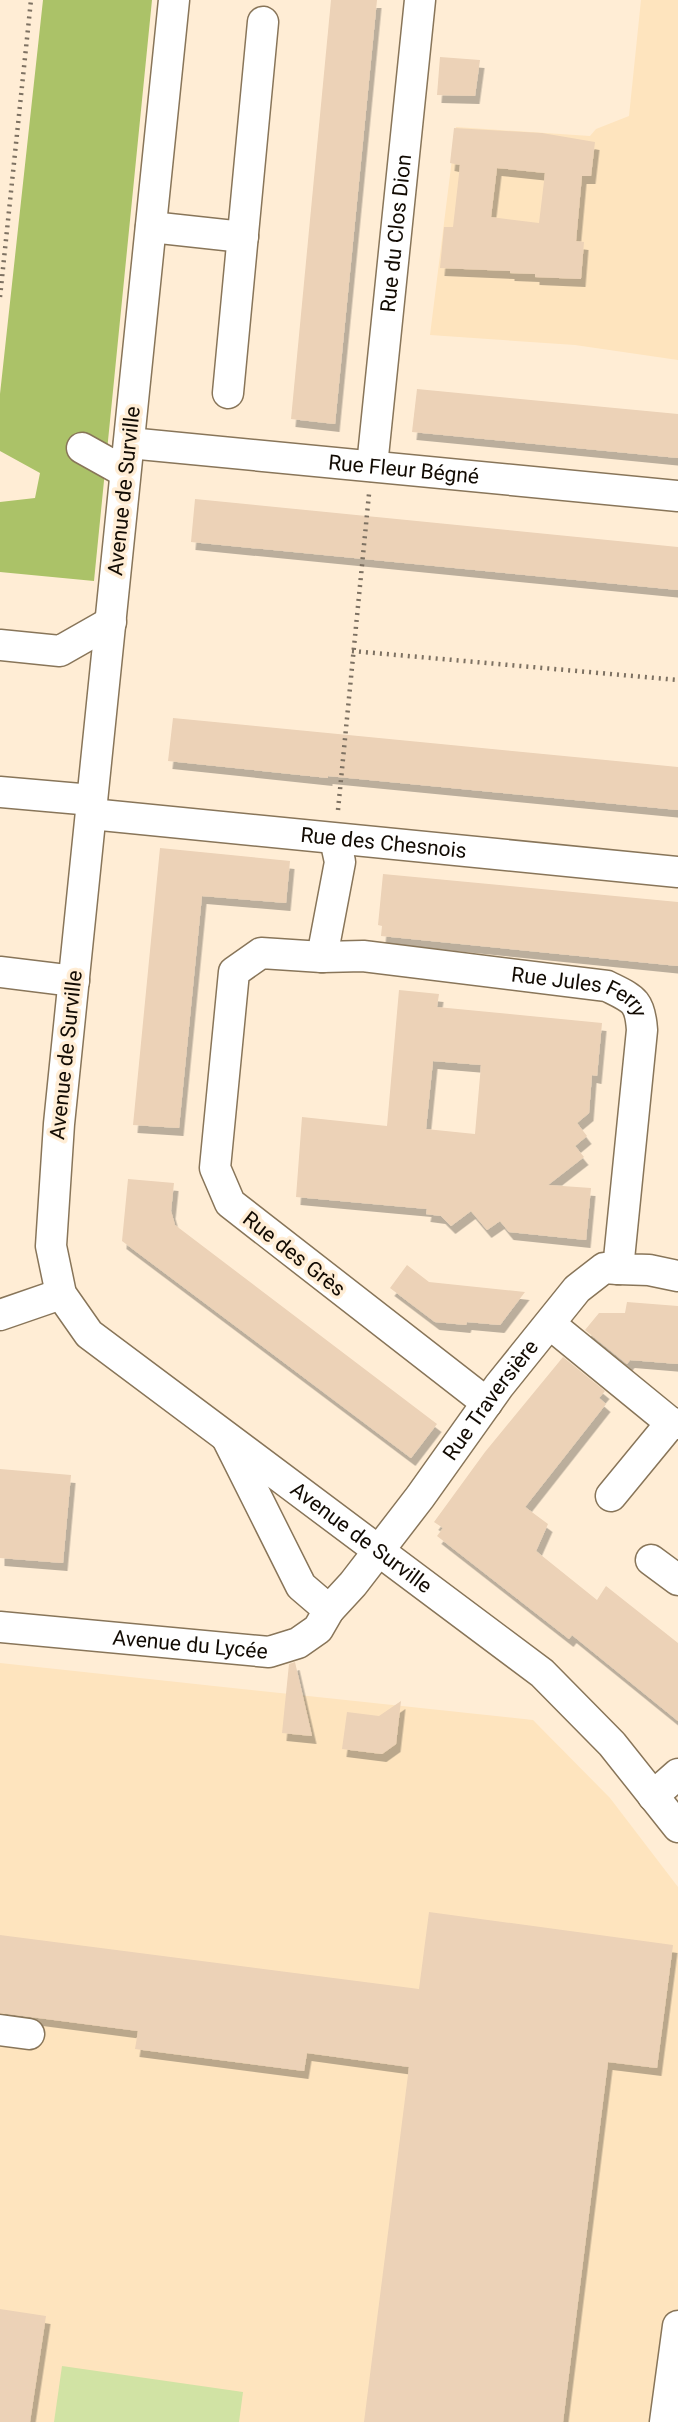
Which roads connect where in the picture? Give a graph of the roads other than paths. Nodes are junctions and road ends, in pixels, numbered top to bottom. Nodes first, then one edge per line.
1 (174, 0) edge
2 (420, 0) edge
3 (263, 22) dead end
4 (151, 227) junction
5 (243, 237) junction
6 (228, 393) dead end
7 (82, 448) dead end
8 (127, 458) junction
9 (372, 466) junction
10 (678, 496) edge
11 (111, 622) junction
12 (0, 645) edge
13 (0, 792) edge
14 (91, 807) junction
15 (335, 839) junction
16 (678, 872) edge
17 (322, 957) junction
18 (0, 972) edge
19 (74, 981) junction
20 (618, 1269) junction
21 (678, 1276) edge
22 (61, 1294) junction
23 (0, 1315) edge
24 (550, 1324) junction
25 (486, 1403) junction
26 (675, 1424) edge
27 (225, 1433) junction
28 (611, 1496) dead end
29 (379, 1550) junction
30 (651, 1560) dead end
31 (678, 1580) edge
32 (329, 1610) junction
33 (0, 1627) edge
34 (678, 1774) edge
35 (653, 1796) junction
36 (678, 1827) edge
37 (0, 2029) edge
38 (29, 2034) dead end
39 (678, 2326) edge
40 (665, 2422) edge

1 - 4 street, Avenue de Surville
2 - 9 street, Rue du Clos Dion
3 - 5 street
4 - 5 street
4 - 8 street, Avenue de Surville
5 - 6 street
7 - 8 street
8 - 9 street, Rue Fleur Bégné
8 - 11 street, Avenue de Surville
9 - 10 street, Rue Fleur Bégné
11 - 12 street
11 - 14 street, Avenue de Surville
13 - 14 street, Rue des Chesnois
14 - 15 street, Rue des Chesnois
14 - 19 street, Avenue de Surville
15 - 16 street, Rue des Chesnois
15 - 17 street
17 - 20 street, Rue Jules Ferry
17 - 25 street, Rue des Grès
18 - 19 street
19 - 22 street, Avenue de Surville
20 - 21 street
20 - 24 street, Rue Traversière
22 - 23 street
22 - 27 street, Avenue de Surville
24 - 25 street, Rue Traversière
24 - 26 street
25 - 29 street, Rue Traversière
26 - 28 street
27 - 29 street, Avenue de Surville
27 - 32 street
29 - 32 street, Avenue du Lycée
29 - 35 street, Avenue de Surville
30 - 31 street
32 - 33 street, Avenue du Lycée
34 - 35 street
35 - 36 street, Avenue de Surville
37 - 38 street
39 - 40 street

